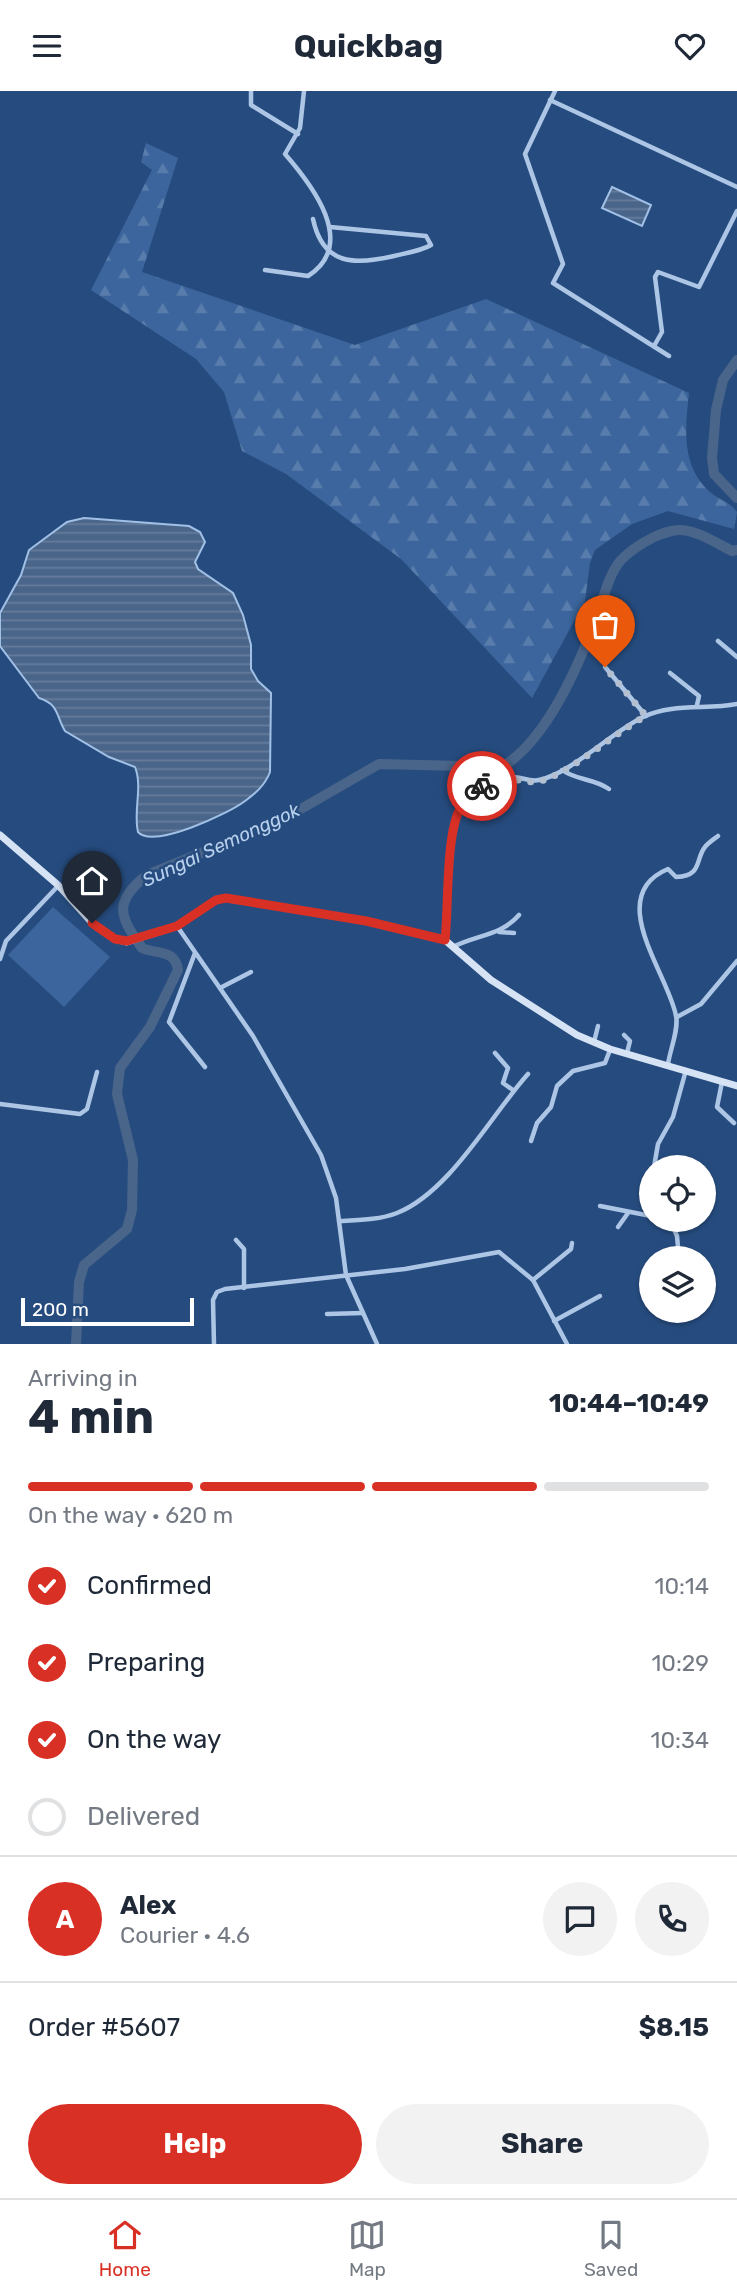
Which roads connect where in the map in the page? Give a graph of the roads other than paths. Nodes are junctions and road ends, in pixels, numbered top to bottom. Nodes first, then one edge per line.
1 (251, 91) edge
2 (304, 91) edge
3 (555, 91) edge
4 (550, 100) junction
5 (298, 134) junction
6 (737, 187) edge
7 (737, 211) edge
8 (313, 219) dead end
9 (330, 227) junction
10 (330, 251) junction
11 (265, 270) dead end
12 (654, 346) junction
13 (669, 356) dead end
14 (718, 641) dead end
15 (737, 657) edge
16 (605, 667) dead end
17 (670, 673) dead end
18 (737, 704) edge
19 (697, 705) junction
20 (646, 716) junction
21 (562, 771) junction
22 (609, 789) dead end
23 (0, 835) edge
24 (718, 836) dead end
25 (58, 885) junction
26 (519, 915) dead end
27 (177, 926) junction
28 (498, 932) junction
29 (514, 933) dead end
30 (445, 940) junction
31 (452, 947) junction
32 (195, 952) junction
33 (0, 959) edge
34 (737, 961) edge
35 (251, 972) dead end
36 (220, 988) junction
37 (677, 1017) junction
38 (598, 1026) dead end
39 (624, 1035) dead end
40 (594, 1042) junction
41 (610, 1049) junction
42 (495, 1053) dead end
43 (627, 1053) junction
44 (668, 1064) junction
45 (205, 1067) dead end
46 (686, 1070) junction
47 (97, 1072) dead end
48 (528, 1074) dead end
49 (722, 1082) junction
50 (737, 1086) edge
51 (513, 1090) junction
52 (0, 1104) edge
53 (734, 1123) dead end
54 (531, 1141) dead end
55 (656, 1155) edge
56 (600, 1206) dead end
57 (628, 1213) junction
58 (639, 1214) edge
59 (339, 1221) junction
60 (618, 1227) dead end
61 (236, 1240) dead end
62 (572, 1243) dead end
63 (346, 1275) junction
64 (533, 1280) junction
65 (244, 1287) junction
66 (600, 1296) dead end
67 (363, 1313) junction
68 (327, 1314) dead end
69 (554, 1321) junction
70 (214, 1344) edge
71 (377, 1344) edge
72 (567, 1344) edge

1 - 5 street
2 - 5 street
3 - 4 street
4 - 6 street
4 - 12 street
5 - 9 street
7 - 12 street
8 - 10 street
9 - 10 street
9 - 10 street
10 - 11 street
12 - 13 street
14 - 15 street
16 - 20 street
17 - 19 street
18 - 19 street
19 - 20 street
20 - 21 street
21 - 22 street
21 - 30 street
23 - 25 main road
24 - 37 street
25 - 27 main road
25 - 33 street
26 - 28 street
27 - 30 main road
27 - 32 street
28 - 29 street
28 - 31 street
30 - 31 main road
31 - 40 main road
32 - 36 street
32 - 45 street
34 - 37 street
35 - 36 street
36 - 59 street
37 - 44 street
38 - 40 street
39 - 43 street
40 - 41 main road
41 - 43 main road
41 - 54 street
42 - 51 street
43 - 44 main road
44 - 46 main road
46 - 49 main road
46 - 55 street
47 - 52 street
48 - 51 street
49 - 50 main road
49 - 53 street
51 - 59 street
56 - 57 street
57 - 58 street
57 - 60 street
59 - 63 street
61 - 65 street
62 - 64 street
63 - 64 street
63 - 65 street
63 - 67 street
64 - 69 street
65 - 70 street
66 - 69 street
67 - 68 street
67 - 71 street
69 - 72 street

